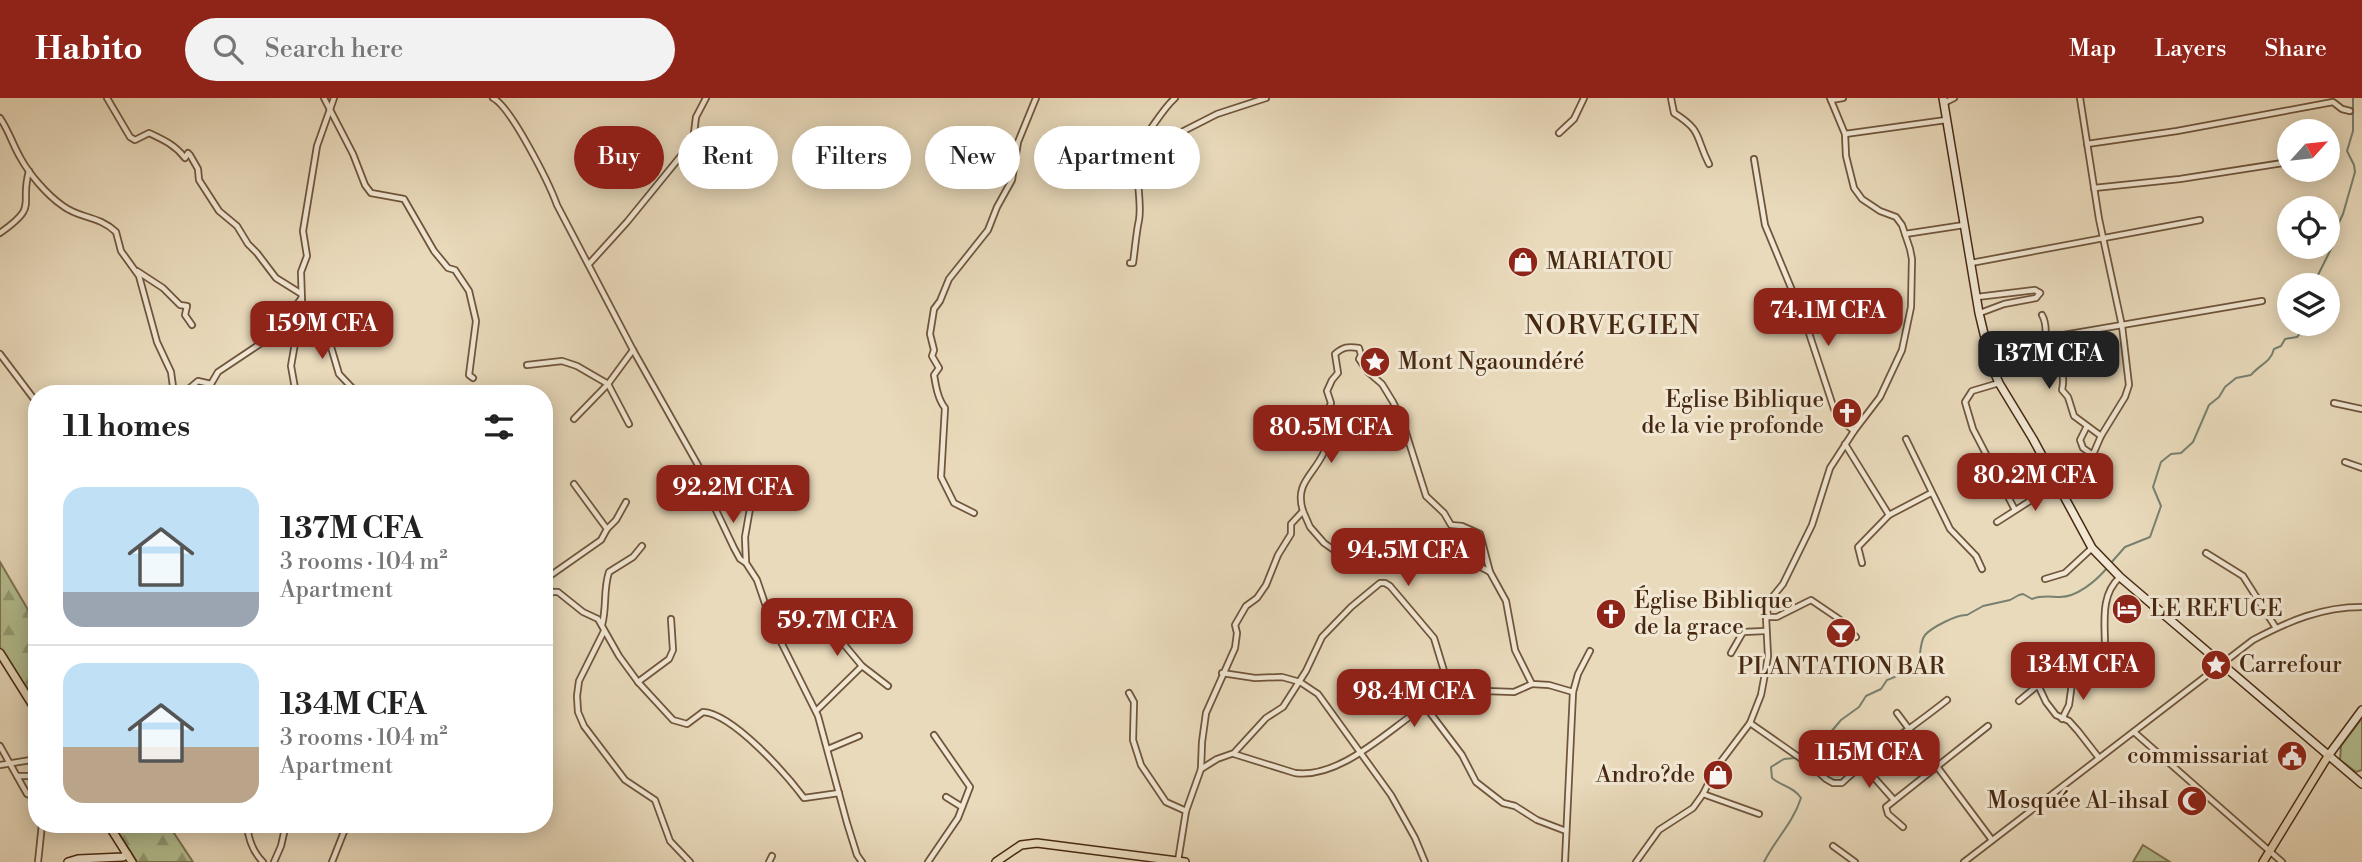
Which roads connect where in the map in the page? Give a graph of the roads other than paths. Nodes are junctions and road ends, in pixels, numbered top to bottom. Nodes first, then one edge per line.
1 (107, 98) edge
2 (324, 98) edge
3 (334, 98) edge
4 (493, 98) edge
5 (500, 98) edge
6 (706, 98) edge
7 (1036, 98) edge
8 (1175, 98) edge
9 (1266, 98) edge
10 (1584, 98) edge
11 (1671, 98) edge
12 (1843, 98) edge
13 (1954, 98) edge
14 (2080, 98) edge
15 (1831, 99) edge
16 (1943, 101) edge
17 (503, 105) junction
18 (330, 109) junction
19 (2350, 111) dead end
20 (0, 118) edge
21 (1946, 120) junction
22 (1153, 126) edge
23 (1193, 126) edge
24 (1559, 133) dead end
25 (1845, 134) junction
26 (2087, 144) junction
27 (1754, 159) dead end
28 (1709, 164) dead end
29 (2277, 164) edge
30 (30, 170) junction
31 (2094, 188) junction
32 (1139, 189) edge
33 (2200, 220) dead end
34 (1965, 225) junction
35 (0, 233) edge
36 (1905, 234) junction
37 (2103, 238) junction
38 (1970, 263) junction
39 (589, 264) junction
40 (1130, 264) dead end
41 (137, 271) junction
42 (300, 293) junction
43 (1994, 296) junction
44 (1977, 297) junction
45 (301, 299) junction
46 (2262, 301) dead end
47 (1996, 307) junction
48 (301, 311) junction
49 (1979, 313) junction
50 (2042, 316) dead end
51 (192, 325) dead end
52 (2122, 326) junction
53 (2046, 338) junction
54 (633, 350) junction
55 (1990, 350) junction
56 (0, 354) edge
57 (527, 365) dead end
58 (473, 378) dead end
59 (1999, 383) junction
60 (608, 384) junction
61 (174, 385) edge
62 (193, 385) edge
63 (294, 385) edge
64 (349, 385) edge
65 (28, 391) edge
66 (2334, 403) dead end
67 (2362, 409) edge
68 (574, 419) dead end
69 (629, 424) dead end
70 (2087, 426) junction
71 (1854, 431) junction
72 (2101, 436) junction
73 (1906, 439) dead end
74 (1845, 444) junction
75 (2093, 455) junction
76 (2344, 462) dead end
77 (2362, 468) edge
78 (2058, 483) junction
79 (574, 484) dead end
80 (751, 487) dead end
81 (1931, 493) junction
82 (2063, 494) junction
83 (626, 502) dead end
84 (2015, 510) junction
85 (1303, 511) junction
86 (974, 513) dead end
87 (1889, 515) junction
88 (1997, 522) dead end
89 (607, 529) junction
90 (642, 546) dead end
91 (2092, 548) junction
92 (2206, 553) dead end
93 (746, 563) junction
94 (1862, 563) dead end
95 (1982, 569) dead end
96 (1490, 572) junction
97 (553, 574) edge
98 (2120, 576) junction
99 (2045, 579) dead end
100 (553, 592) edge
101 (811, 605) dead end
102 (2362, 607) edge
103 (1766, 617) junction
104 (671, 619) dead end
105 (603, 628) junction
106 (2276, 628) junction
107 (1765, 631) junction
108 (1856, 637) dead end
109 (2105, 647) dead end
110 (2039, 650) dead end
111 (1590, 651) dead end
112 (0, 653) edge
113 (1731, 653) dead end
114 (2220, 664) junction
115 (862, 666) junction
116 (1222, 673) junction
117 (2073, 676) dead end
118 (638, 682) junction
119 (1300, 682) junction
120 (1532, 684) junction
121 (2038, 685) junction
122 (888, 686) dead end
123 (1573, 692) junction
124 (1129, 693) dead end
125 (28, 698) edge
126 (1947, 700) dead end
127 (2019, 701) dead end
128 (2362, 710) edge
129 (816, 711) junction
130 (1896, 713) dead end
131 (2062, 719) junction
132 (1749, 723) junction
133 (1988, 726) dead end
134 (1910, 730) junction
135 (2134, 732) junction
136 (934, 735) dead end
137 (859, 736) dead end
138 (0, 746) edge
139 (828, 749) junction
140 (1361, 750) junction
141 (1234, 753) junction
142 (2328, 756) junction
143 (2099, 758) junction
144 (28, 761) edge
145 (1862, 764) junction
146 (0, 765) edge
147 (11, 765) junction
148 (1938, 766) junction
149 (1201, 769) junction
150 (16, 776) junction
151 (28, 776) edge
152 (2362, 784) edge
153 (839, 793) junction
154 (28, 794) edge
155 (1703, 794) junction
156 (946, 797) dead end
157 (1895, 800) junction
158 (962, 807) junction
159 (1186, 811) junction
160 (1759, 814) dead end
161 (1903, 828) dead end
162 (1566, 831) junction
163 (41, 833) edge
164 (112, 833) edge
165 (247, 833) edge
166 (284, 833) edge
167 (343, 833) edge
168 (1992, 840) junction
169 (1833, 846) dead end
170 (2270, 851) junction
171 (124, 858) edge
172 (1160, 861) edge
173 (38, 862) edge
174 (68, 862) edge
175 (132, 862) edge
176 (263, 862) edge
177 (274, 862) edge
178 (332, 862) edge
179 (690, 862) edge
180 (862, 862) edge
181 (928, 862) edge
182 (996, 862) edge
183 (1181, 862) edge
184 (1425, 862) edge
185 (1565, 862) edge
186 (1636, 862) edge
187 (1855, 862) edge
188 (1964, 862) edge
189 (2263, 862) edge
190 (2282, 862) edge

1 - 42 street
2 - 18 street
3 - 18 street
4 - 17 street
5 - 17 street
6 - 39 street
7 - 86 street
8 - 22 street
9 - 23 street
10 - 24 street
11 - 28 street
12 - 15 street
13 - 16 street
14 - 26 street
15 - 25 street
16 - 21 street
17 - 39 street
18 - 42 street
18 - 58 street
19 - 26 street
20 - 30 street
21 - 25 street
21 - 34 street
25 - 36 street
26 - 31 street
27 - 71 street
29 - 31 street
30 - 35 street
30 - 41 street
31 - 37 street
32 - 40 street
33 - 37 street
34 - 36 street
34 - 38 street
36 - 71 street
37 - 38 street
37 - 52 street
38 - 44 street
39 - 54 street
41 - 51 street
41 - 61 street
42 - 45 street
43 - 44 street
43 - 47 street
43 - 47 street
44 - 49 street
45 - 48 street
45 - 62 street
46 - 52 street
47 - 49 street
48 - 63 street
48 - 64 street
49 - 55 street
50 - 53 street
52 - 53 street
52 - 72 street
53 - 55 street
53 - 70 street
54 - 60 street
54 - 93 street
55 - 59 street
56 - 65 street
57 - 60 street
59 - 78 street
59 - 84 street
60 - 68 street
60 - 69 street
66 - 67 street
70 - 72 street
70 - 75 street
71 - 74 street
72 - 75 street
73 - 81 street
74 - 87 street
74 - 103 street
75 - 82 street
76 - 77 street
78 - 82 street
78 - 84 street
79 - 89 street
80 - 93 street
81 - 87 street
81 - 95 street
82 - 91 street
83 - 89 street
84 - 88 street
85 - 96 street
85 - 96 street
85 - 116 street
87 - 94 street
89 - 97 street
90 - 105 street
91 - 98 street
91 - 99 street
92 - 106 street
93 - 129 street
96 - 120 street
98 - 109 street
98 - 114 street
100 - 105 street
101 - 115 street
102 - 106 street
103 - 107 street
103 - 108 street
104 - 118 street
105 - 118 street
105 - 179 street
106 - 114 street
107 - 113 street
107 - 132 street
110 - 121 street
111 - 123 street
112 - 125 main road
114 - 135 street
114 - 142 street
115 - 122 street
115 - 129 street
116 - 119 street
116 - 149 street
117 - 131 street
118 - 153 street
119 - 120 street
119 - 140 street
119 - 141 street
120 - 123 street
121 - 127 street
121 - 131 street
123 - 162 street
124 - 159 street
126 - 134 street
128 - 142 street
129 - 139 street
130 - 134 street
131 - 143 street
132 - 145 street
132 - 155 street
133 - 148 street
134 - 145 street
134 - 148 street
135 - 143 street
135 - 170 street
136 - 158 street
137 - 139 street
138 - 147 street
139 - 153 street
140 - 141 street
140 - 162 street
140 - 184 street
141 - 149 street
142 - 152 street
142 - 170 main road
143 - 168 street
144 - 147 street
145 - 157 street
146 - 147 street
147 - 150 street
148 - 157 street
148 - 168 street
149 - 159 street
150 - 151 street
150 - 154 street
153 - 180 street
155 - 160 street
155 - 186 street
156 - 158 street
157 - 161 street
158 - 181 street
159 - 183 street
162 - 185 street
163 - 173 street
164 - 171 main road
165 - 176 street
166 - 177 street
167 - 178 street
168 - 188 street
169 - 187 street
170 - 189 main road
170 - 190 street
171 - 174 street
171 - 175 main road
172 - 182 main road
172 - 183 main road

